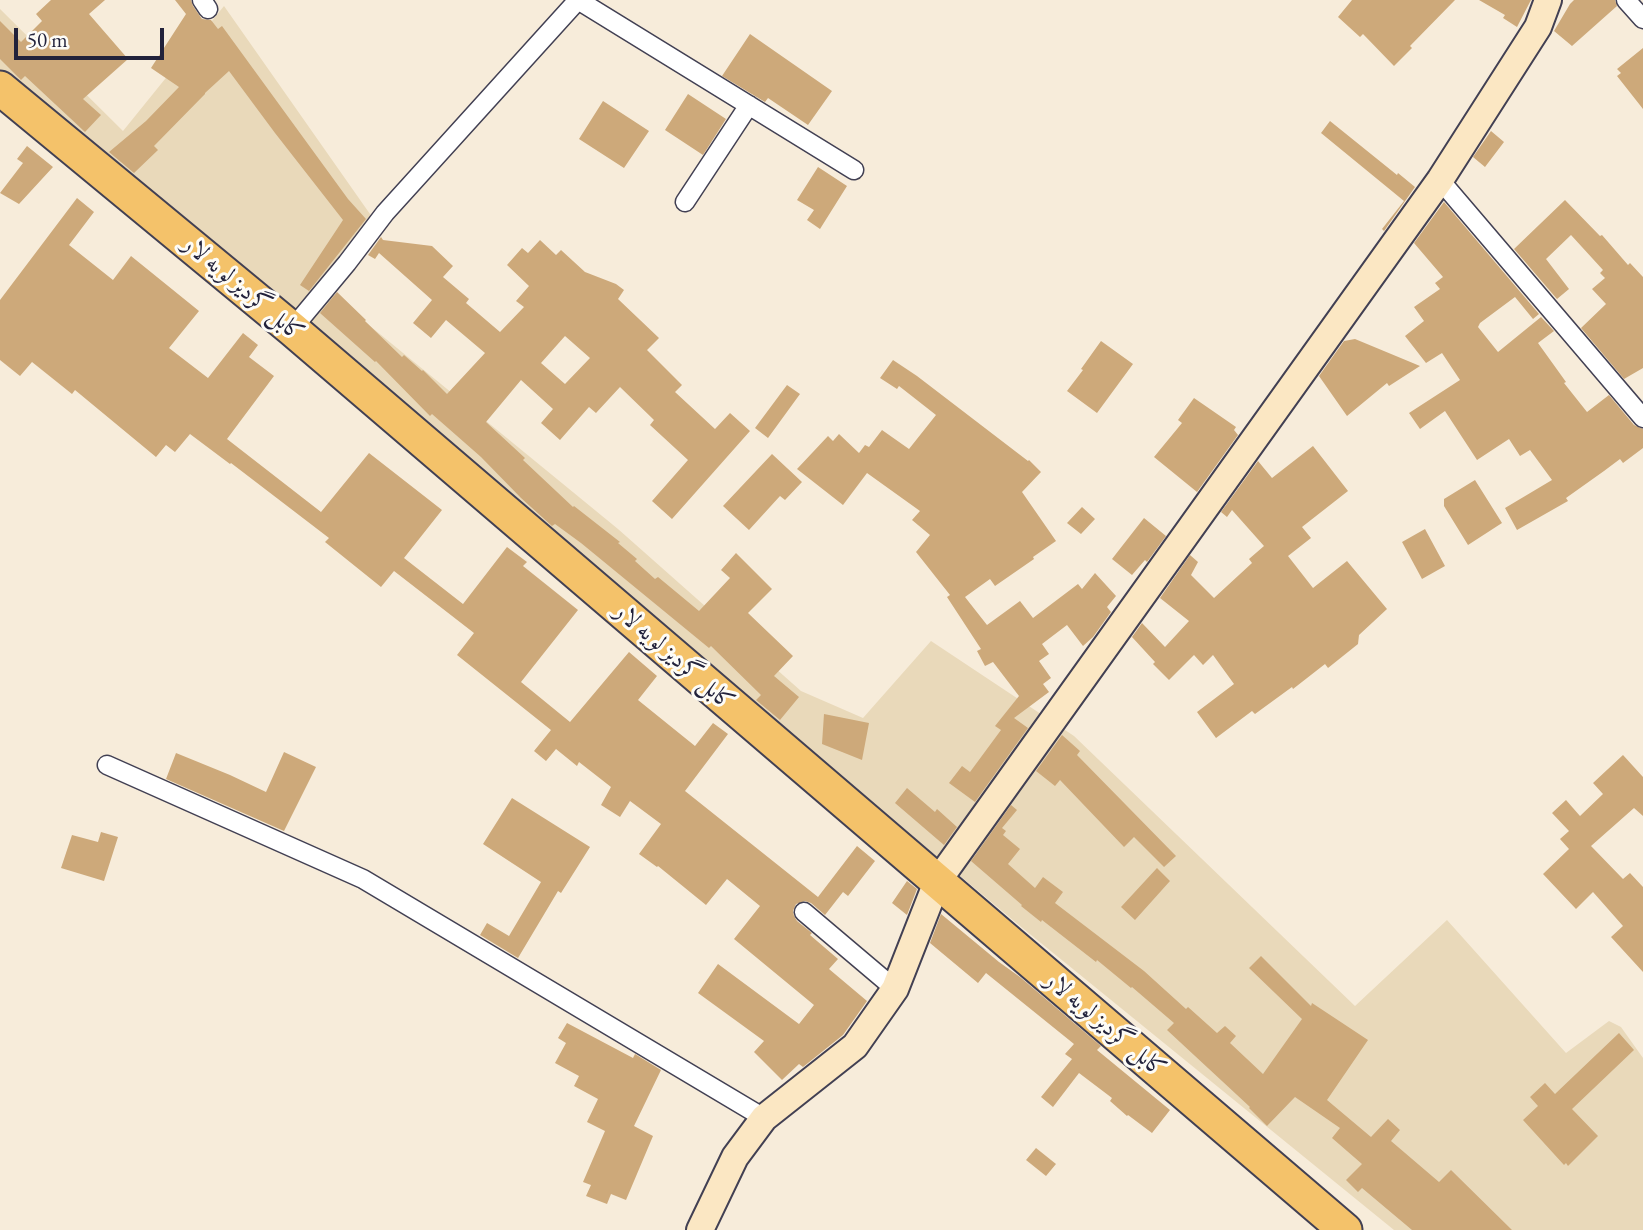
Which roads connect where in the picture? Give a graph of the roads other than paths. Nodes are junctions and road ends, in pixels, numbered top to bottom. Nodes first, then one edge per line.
1 (578, 0) edge
2 (1548, 0) edge
3 (1626, 0) edge
4 (1643, 19) edge
5 (0, 88) edge
6 (748, 105) junction
7 (854, 170) dead end
8 (1440, 180) junction
9 (685, 202) dead end
10 (292, 329) junction
11 (1643, 418) edge
12 (107, 765) dead end
13 (937, 882) junction
14 (804, 912) dead end
15 (895, 989) junction
16 (765, 1118) junction
17 (699, 1230) edge
18 (1345, 1230) edge

1 - 6 street
1 - 10 street
2 - 8 street
3 - 4 street
5 - 10 highway, کابل گردیز لویه لار
6 - 7 street
6 - 9 street
8 - 11 street
8 - 13 street
10 - 13 highway, کابل گردیز لویه لار
12 - 16 street
13 - 15 street
13 - 18 highway, کابل گردیز لویه لار
14 - 15 street
15 - 16 street
16 - 17 street

